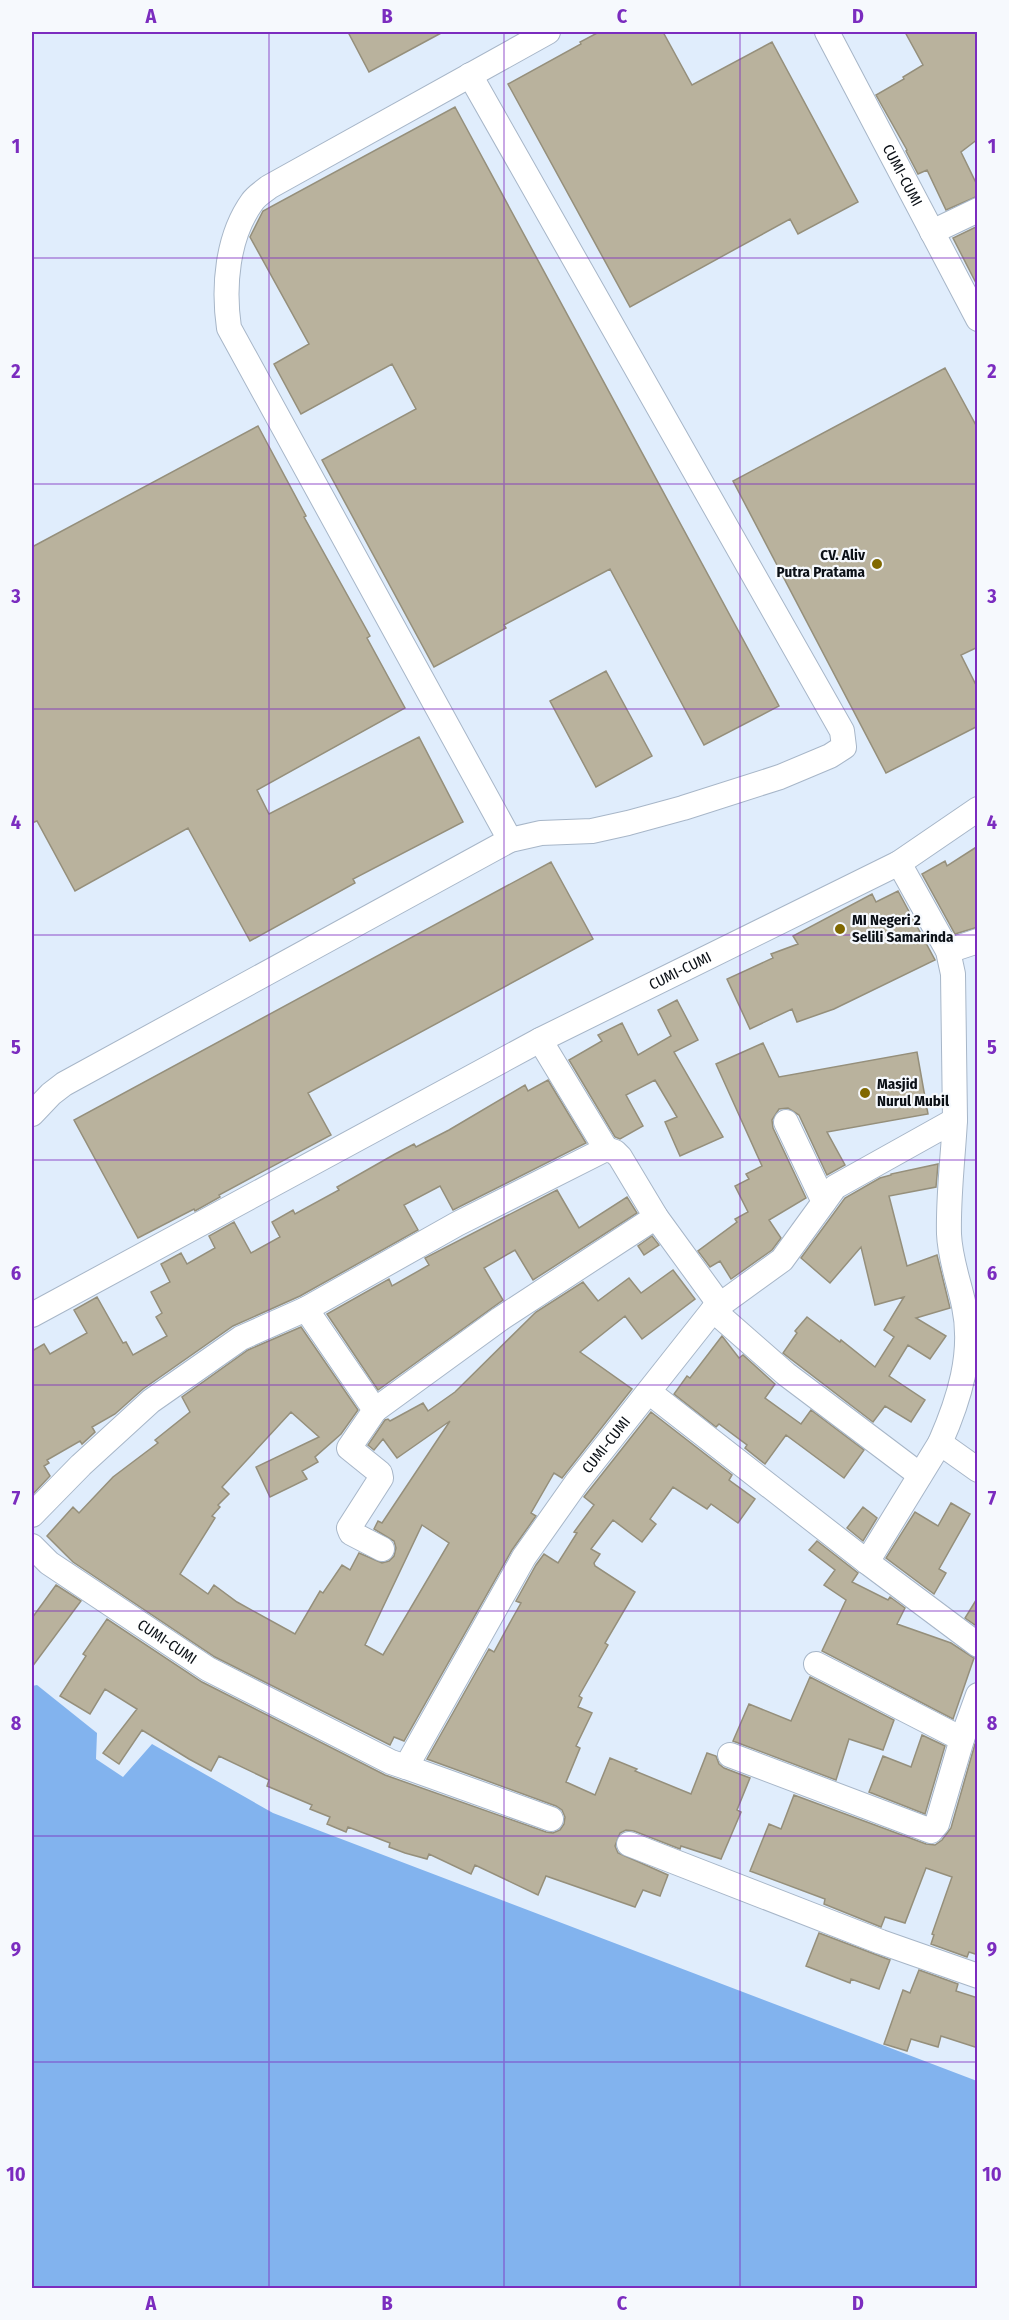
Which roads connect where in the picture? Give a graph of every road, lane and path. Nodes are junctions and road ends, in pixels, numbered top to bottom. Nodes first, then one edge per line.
1 (548, 32) edge
2 (827, 32) edge
3 (470, 75) junction
4 (978, 210) edge
5 (932, 232) junction
6 (978, 319) edge
7 (978, 809) edge
8 (510, 840) junction
9 (899, 863) junction
10 (978, 941) edge
11 (948, 951) junction
12 (540, 1040) junction
13 (966, 1062) edge
14 (32, 1114) edge
15 (955, 1120) junction
16 (786, 1122) dead end
17 (606, 1149) junction
18 (824, 1202) junction
19 (656, 1217) junction
20 (716, 1307) junction
21 (306, 1309) junction
22 (32, 1316) edge
23 (972, 1352) edge
24 (649, 1392) junction
25 (375, 1410) junction
26 (940, 1443) junction
27 (978, 1470) edge
28 (921, 1475) junction
29 (32, 1515) edge
30 (32, 1546) edge
31 (382, 1549) dead end
32 (867, 1563) junction
33 (978, 1645) edge
34 (816, 1664) dead end
35 (978, 1695) edge
36 (962, 1739) junction
37 (730, 1755) dead end
38 (406, 1767) junction
39 (551, 1819) dead end
40 (629, 1844) dead end
41 (978, 1976) edge

1 - 3 street
2 - 5 street, CUMI-CUMI
3 - 8 street
3 - 8 street
4 - 5 street
5 - 6 street, CUMI-CUMI
7 - 9 street, CUMI-CUMI
8 - 14 street
9 - 11 street
9 - 12 street, CUMI-CUMI
10 - 11 street
11 - 13 street
12 - 17 street
12 - 22 street, CUMI-CUMI
13 - 15 street
15 - 18 street, CUMI-CUMI
15 - 23 street
16 - 18 street
17 - 19 street
17 - 21 street
18 - 20 street, CUMI-CUMI
19 - 20 street
19 - 25 street
20 - 24 street, CUMI-CUMI
20 - 28 street
21 - 25 street
21 - 29 street
23 - 26 street
24 - 32 street
24 - 38 street, CUMI-CUMI
25 - 31 street
26 - 27 street
26 - 28 street
28 - 32 street
30 - 38 street, CUMI-CUMI
32 - 33 street
34 - 36 street
35 - 36 street
36 - 37 street
38 - 39 street
40 - 41 street

